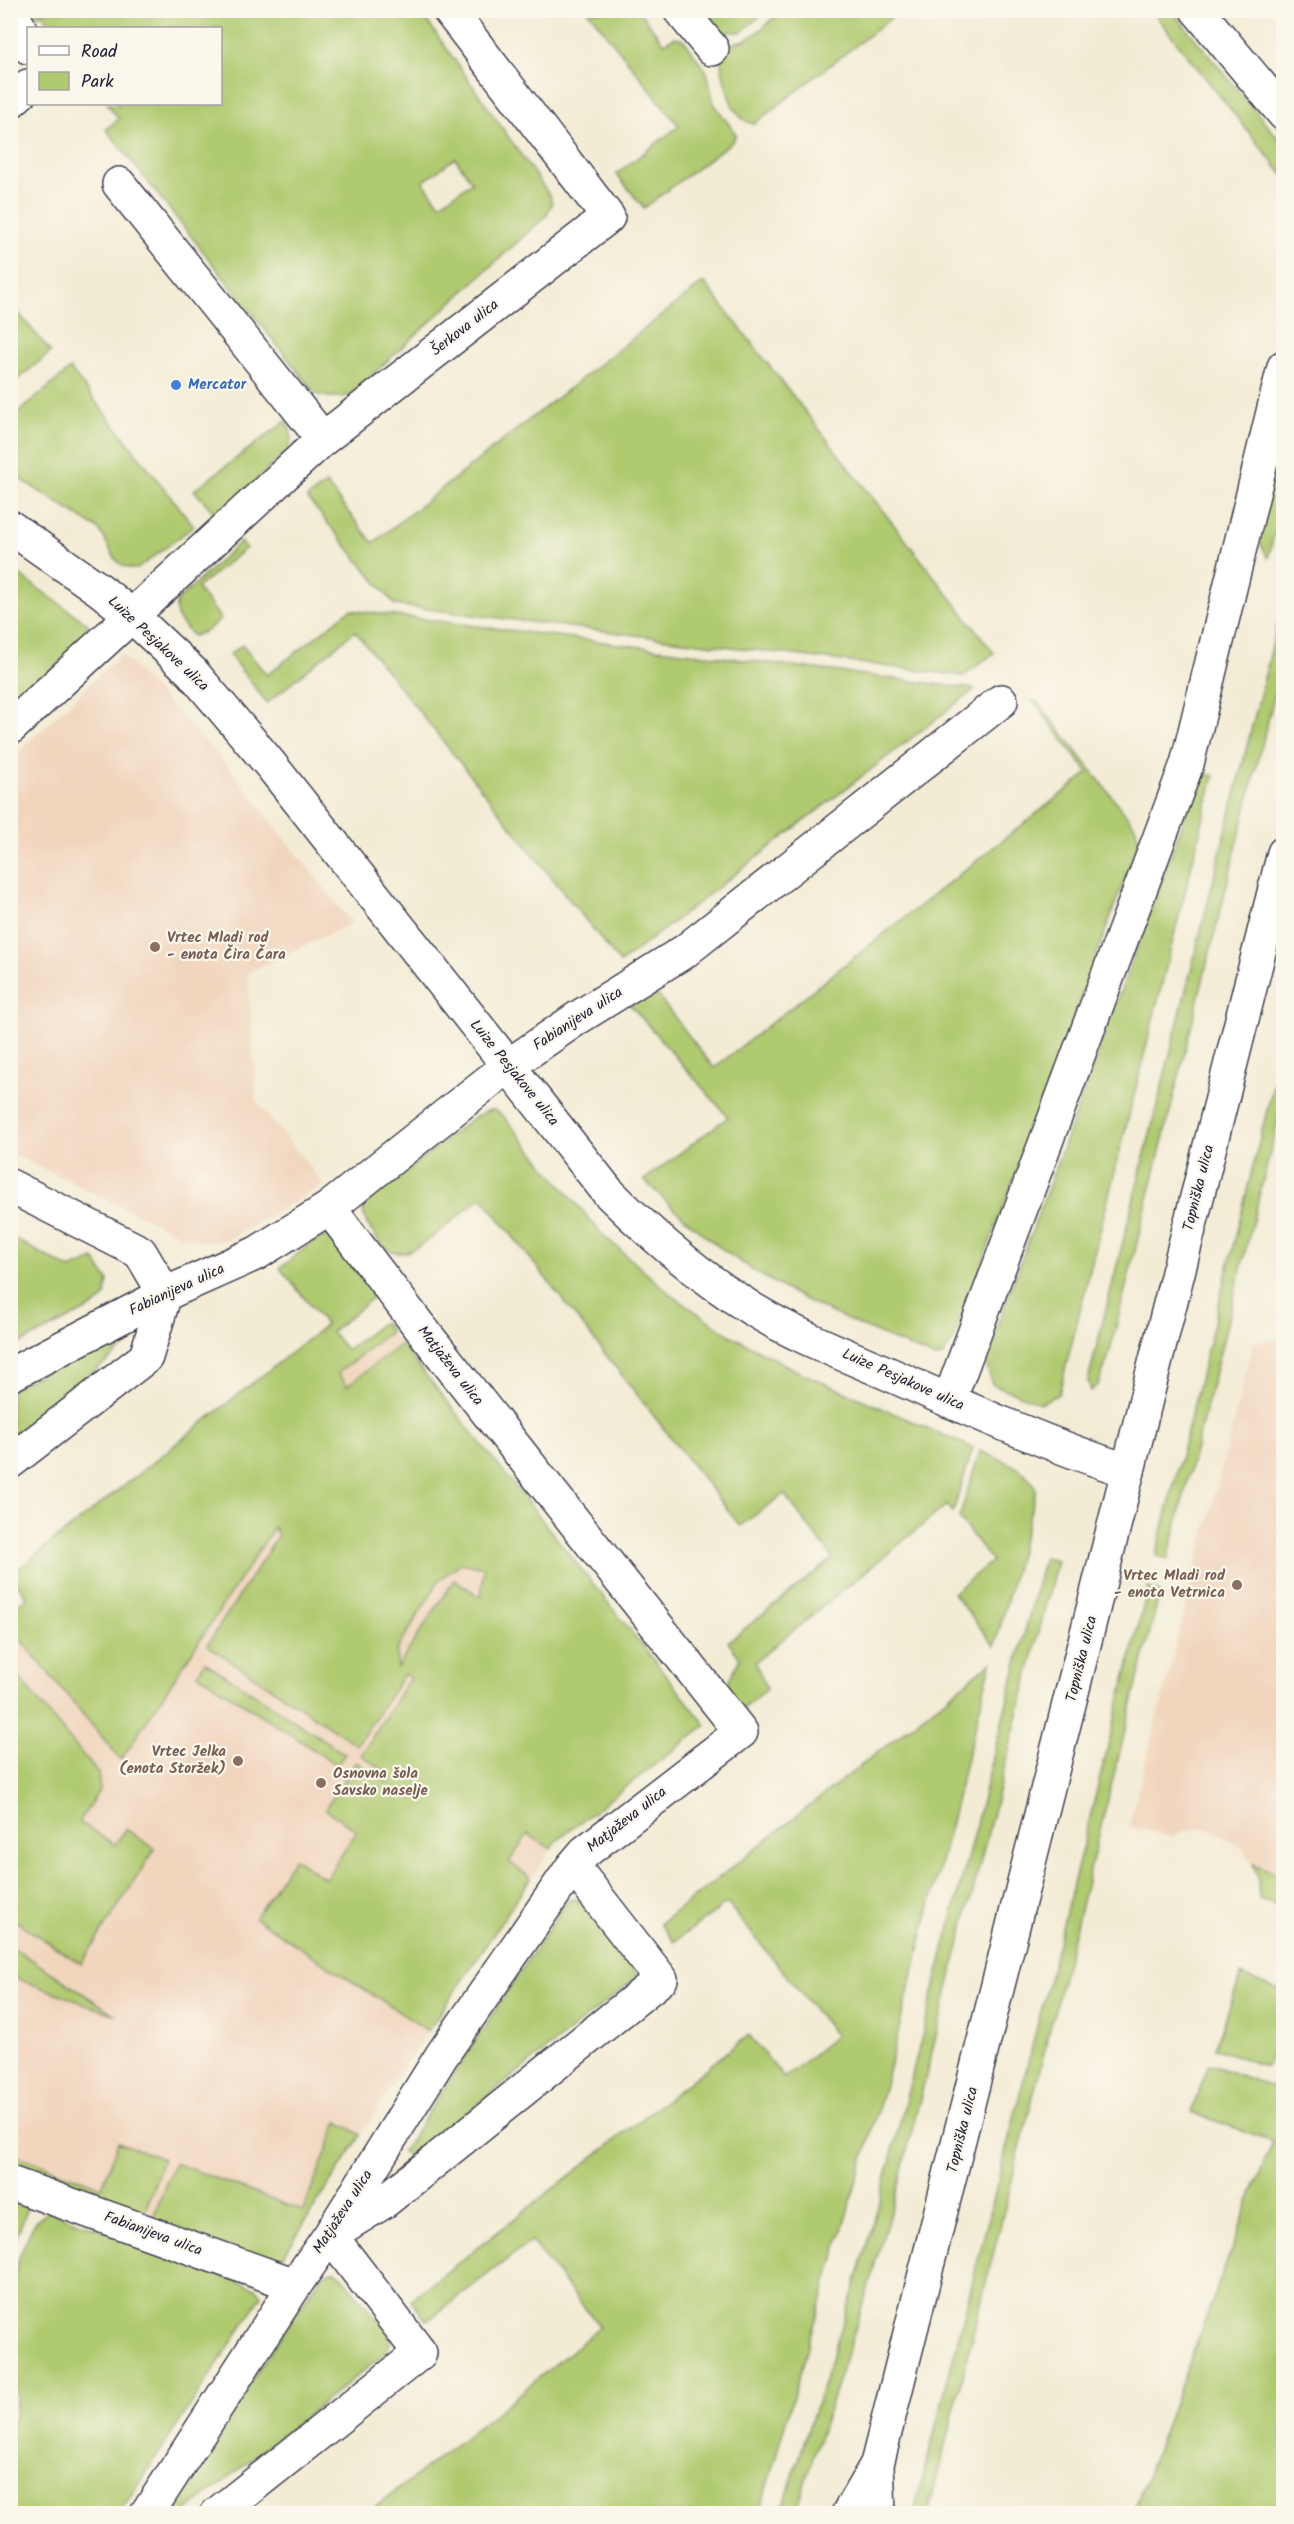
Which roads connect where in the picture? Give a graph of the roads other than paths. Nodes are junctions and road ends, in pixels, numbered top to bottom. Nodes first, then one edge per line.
1 (11, 10) edge
2 (449, 10) edge
3 (680, 10) edge
4 (1197, 10) edge
5 (27, 45) edge
6 (712, 49) dead end
7 (27, 87) edge
8 (10, 102) edge
9 (1284, 114) edge
10 (119, 184) dead end
11 (1284, 367) edge
12 (323, 439) junction
13 (10, 527) edge
14 (131, 615) junction
15 (1001, 701) dead end
16 (10, 728) edge
17 (1284, 853) edge
18 (508, 1066) junction
19 (10, 1186) edge
20 (329, 1208) junction
21 (165, 1294) junction
22 (10, 1375) edge
23 (949, 1401) junction
24 (10, 1462) edge
25 (1128, 1471) junction
26 (573, 1866) junction
27 (10, 2183) edge
28 (330, 2235) junction
29 (295, 2285) junction
30 (877, 2464) junction
31 (147, 2514) edge
32 (217, 2514) edge
33 (848, 2514) edge
34 (879, 2514) edge

1 - 5 street
2 - 12 street, Šerkova ulica
3 - 6 street
4 - 9 street
7 - 8 street
10 - 12 street
11 - 23 street
12 - 14 street, Šerkova ulica
13 - 14 street, Luize Pesjakove ulica
14 - 16 street, Šerkova ulica
14 - 18 street, Luize Pesjakove ulica
15 - 18 street, Fabianijeva ulica
17 - 25 street, Topniška ulica
18 - 20 street, Fabianijeva ulica
18 - 23 street, Luize Pesjakove ulica
19 - 21 street
20 - 21 street, Fabianijeva ulica
20 - 26 street, Matjaževa ulica
21 - 22 street, Fabianijeva ulica
21 - 24 street
23 - 25 street, Luize Pesjakove ulica
25 - 30 street, Topniška ulica
26 - 28 street, Matjaževa ulica
26 - 28 street
27 - 29 street, Fabianijeva ulica
28 - 29 street, Matjaževa ulica
28 - 32 street
29 - 31 street, Matjaževa ulica
30 - 33 street, Topniška ulica
30 - 34 street, Topniška ulica

